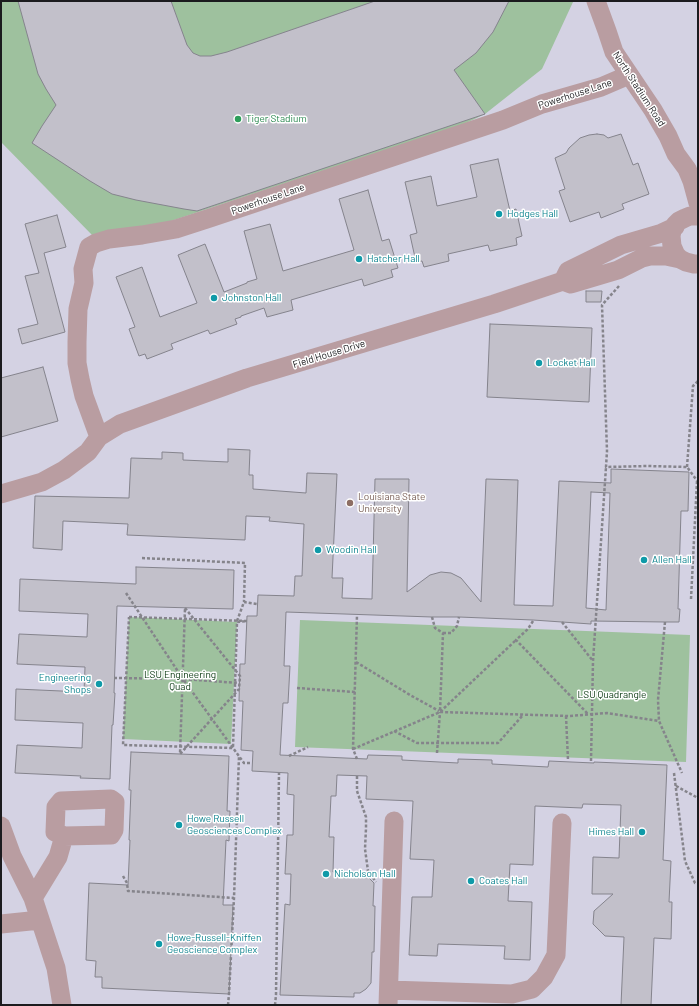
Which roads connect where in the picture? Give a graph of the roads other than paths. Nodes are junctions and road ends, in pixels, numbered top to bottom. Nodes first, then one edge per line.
1 (596, 1) edge
2 (629, 75) junction
3 (676, 154) junction
4 (698, 204) edge
5 (685, 221) edge
6 (680, 259) junction
7 (698, 264) edge
8 (562, 281) junction
9 (99, 436) junction
10 (1, 494) edge
11 (394, 821) dead end
12 (562, 823) dead end
13 (1, 826) edge
14 (64, 836) dead end
15 (33, 898) junction
16 (40, 920) junction
17 (1, 924) edge
18 (389, 997) edge
19 (62, 1005) edge

1 - 2 street, North Stadium Road
2 - 3 street, North Stadium Road
2 - 9 street, Powerhouse Lane
3 - 4 street, North Stadium Road
3 - 5 street, North Stadium Road
5 - 6 street, North Stadium Road
5 - 8 street, Field House Drive
6 - 7 street, Field House Drive
6 - 8 street, Field House Drive
8 - 9 street, Field House Drive
9 - 10 street
11 - 18 street
12 - 18 street
13 - 15 street
14 - 15 street
15 - 16 street
16 - 17 street
16 - 19 street

